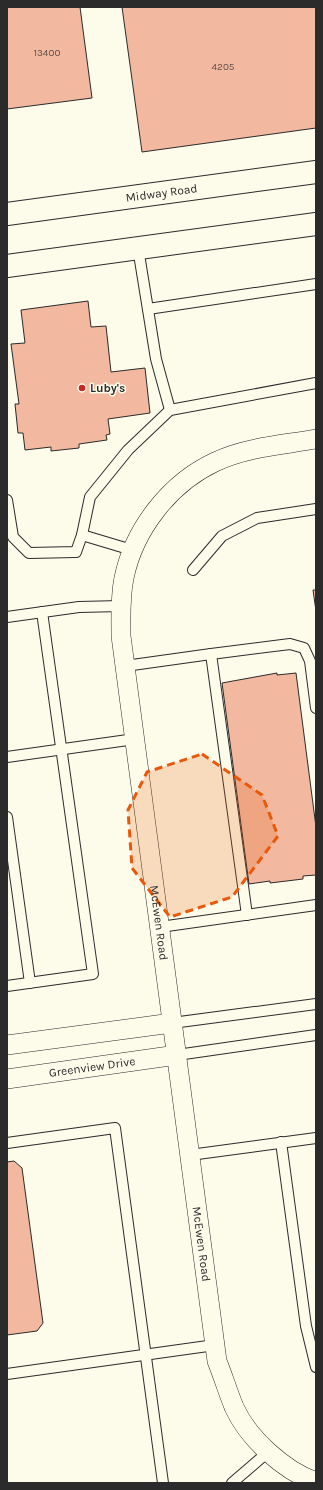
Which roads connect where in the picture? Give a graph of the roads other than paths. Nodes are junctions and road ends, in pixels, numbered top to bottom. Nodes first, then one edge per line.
1 (316, 172) edge
2 (7, 214) edge
3 (316, 224) edge
4 (138, 248) junction
5 (7, 266) edge
6 (316, 284) edge
7 (148, 309) junction
8 (316, 383) edge
9 (170, 410) junction
10 (316, 439) edge
11 (7, 500) edge
12 (316, 509) edge
13 (82, 536) junction
14 (132, 550) junction
15 (193, 570) dead end
16 (121, 606) junction
17 (42, 612) junction
18 (7, 616) edge
19 (211, 654) junction
20 (125, 666) junction
21 (316, 708) edge
22 (135, 739) junction
23 (61, 750) junction
24 (7, 757) edge
25 (7, 817) edge
26 (316, 905) edge
27 (247, 915) junction
28 (160, 927) junction
29 (30, 983) junction
30 (7, 986) edge
31 (316, 1004) edge
32 (172, 1023) junction
33 (316, 1035) edge
34 (7, 1045) edge
35 (176, 1055) junction
36 (7, 1079) edge
37 (316, 1138) edge
38 (281, 1142) junction
39 (7, 1143) edge
40 (190, 1155) junction
41 (215, 1345) junction
42 (145, 1355) junction
43 (316, 1367) edge
44 (7, 1374) edge
45 (268, 1452) junction
46 (316, 1482) edge
47 (163, 1483) edge
48 (232, 1483) edge

1 - 2 main road, Midway Road
3 - 4 main road
4 - 5 main road
4 - 7 lane
6 - 7 lane
7 - 9 lane
8 - 9 lane
9 - 13 lane
10 - 14 street, McEwen Road
11 - 13 lane
12 - 15 lane
13 - 14 lane
14 - 16 street, McEwen Road
16 - 17 lane
16 - 20 street, McEwen Road
17 - 18 lane
17 - 23 lane
19 - 20 lane
19 - 21 lane
19 - 27 lane
20 - 22 street, McEwen Road
22 - 23 lane
22 - 28 street, McEwen Road
23 - 24 lane
23 - 29 lane
25 - 29 lane
26 - 27 lane
27 - 28 lane
28 - 32 street, McEwen Road
29 - 30 lane
31 - 32 lane
32 - 34 street
32 - 35 street, McEwen Road
33 - 35 lane
35 - 36 street, Greenview Drive
35 - 40 street, McEwen Road
37 - 38 lane
38 - 40 lane
38 - 43 lane
39 - 42 lane
40 - 41 street, McEwen Road
41 - 42 lane
41 - 45 street, McEwen Road
42 - 44 lane
42 - 47 lane
45 - 46 street, McEwen Road
45 - 48 lane

